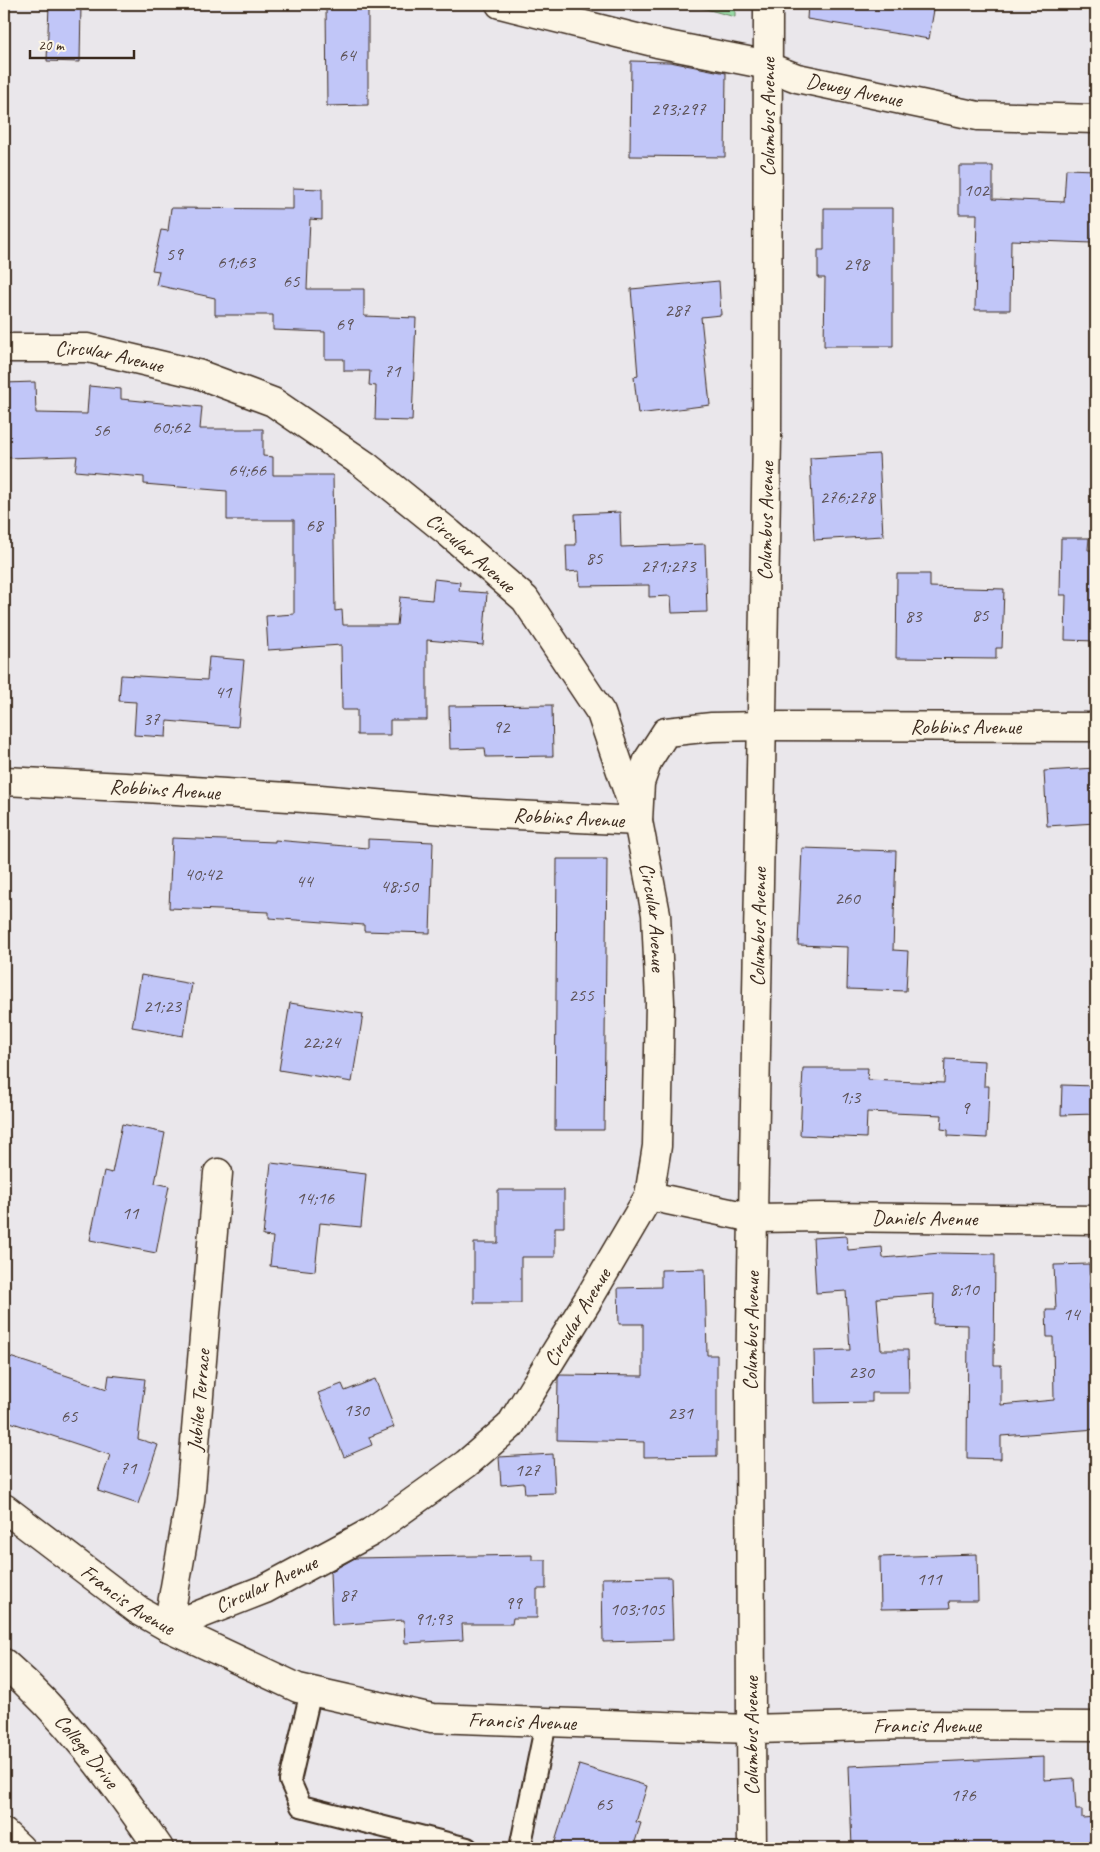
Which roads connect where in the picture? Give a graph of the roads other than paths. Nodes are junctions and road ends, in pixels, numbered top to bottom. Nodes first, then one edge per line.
1 (500, 4) edge
2 (768, 4) edge
3 (768, 68) junction
4 (1096, 120) edge
5 (4, 348) edge
6 (762, 726) junction
7 (1096, 727) edge
8 (4, 781) edge
9 (638, 821) junction
10 (218, 1173) dead end
11 (649, 1196) junction
12 (752, 1218) junction
13 (1096, 1220) edge
14 (4, 1508) edge
15 (168, 1627) junction
16 (4, 1663) edge
17 (311, 1691) junction
18 (546, 1723) junction
19 (1096, 1726) edge
20 (751, 1729) junction
21 (4, 1833) edge
22 (20, 1848) edge
23 (159, 1848) edge
24 (467, 1848) edge
25 (520, 1848) edge
26 (752, 1848) edge

1 - 3 street, Dewey Avenue
2 - 3 street, Columbus Avenue
3 - 4 street, Dewey Avenue
3 - 6 street, Columbus Avenue
5 - 9 street, Circular Avenue
6 - 7 street, Robbins Avenue
6 - 9 street, Robbins Avenue
6 - 12 street, Columbus Avenue
8 - 9 street, Robbins Avenue
9 - 11 street, Circular Avenue
10 - 15 street, Jubilee Terrace
11 - 12 street, Daniels Avenue
11 - 15 street, Circular Avenue
12 - 13 street, Daniels Avenue
12 - 20 street, Columbus Avenue
14 - 15 street, Francis Avenue
15 - 17 street, Francis Avenue
16 - 23 street, College Drive
17 - 18 street, Francis Avenue
17 - 24 lane
18 - 20 street, Francis Avenue
18 - 25 lane
19 - 20 street, Francis Avenue
20 - 26 street, Columbus Avenue
21 - 22 street

